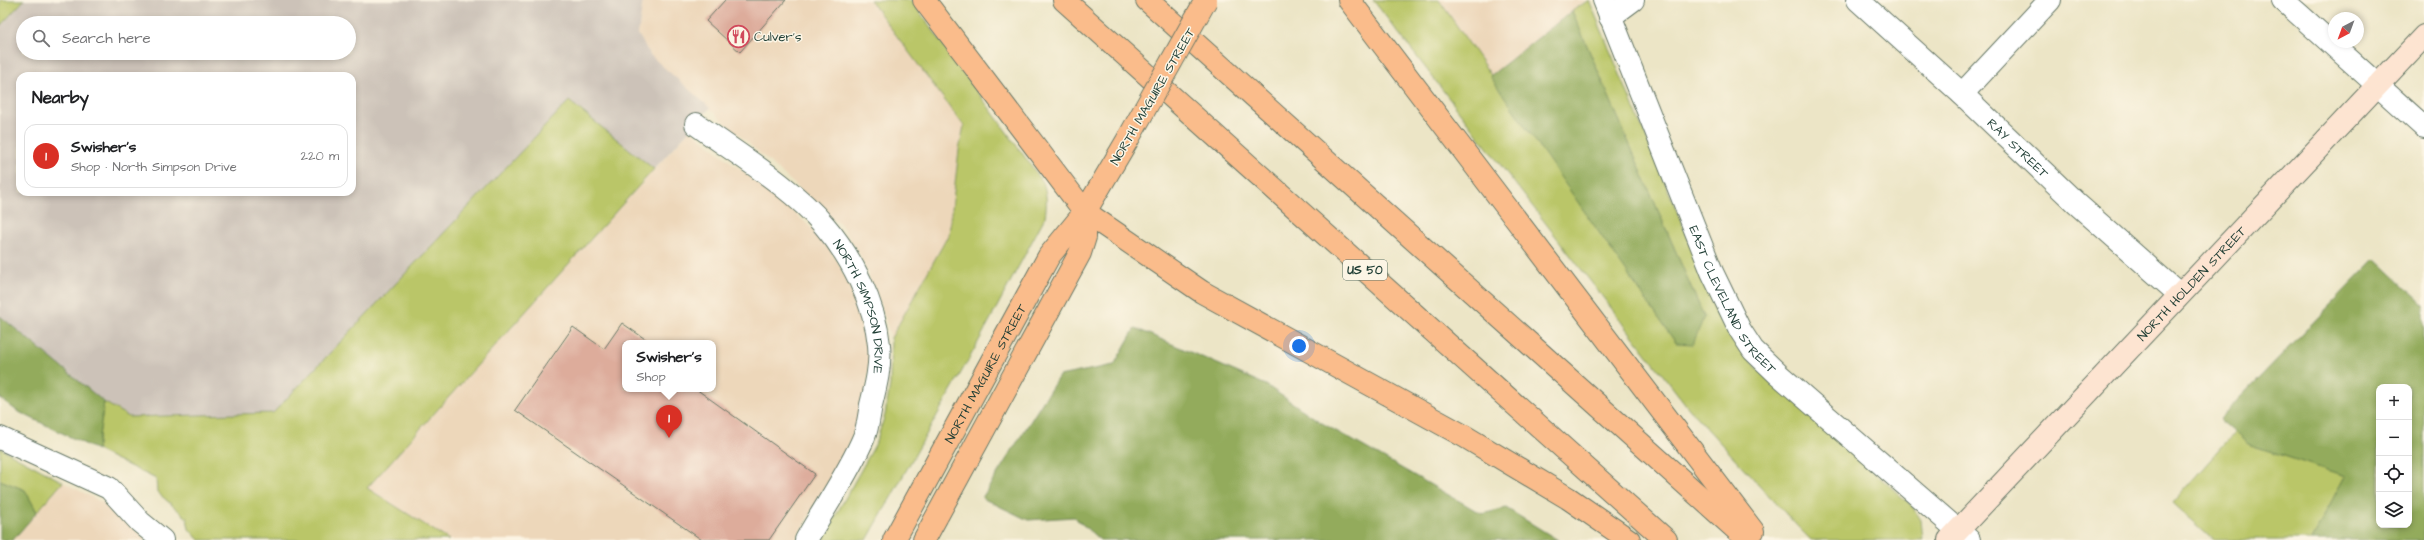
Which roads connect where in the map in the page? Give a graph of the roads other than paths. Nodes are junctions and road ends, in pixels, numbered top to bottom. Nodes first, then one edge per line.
1 (924, 0) edge
2 (1064, 0) edge
3 (1147, 0) edge
4 (1206, 0) edge
5 (1349, 0) edge
6 (1633, 0) edge
7 (1858, 0) edge
8 (2050, 0) edge
9 (2283, 0) edge
10 (1607, 8) edge
11 (2424, 36) edge
12 (2378, 85) junction
13 (1962, 94) junction
14 (696, 124) dead end
15 (2424, 127) edge
16 (1085, 212) junction
17 (2179, 294) junction
18 (0, 438) edge
19 (1959, 537) edge
20 (162, 540) edge
21 (806, 540) edge
22 (894, 540) edge
23 (924, 540) edge
24 (1629, 540) edge
25 (1666, 540) edge
26 (1748, 540) edge
27 (1760, 540) edge

1 - 16 main road
2 - 25 main road, US 50
3 - 26 main road
4 - 16 main road, NORTH MAGUIRE STREET, bridge
5 - 27 main road
6 - 10 street
7 - 13 street, RAY STREET
8 - 13 street
9 - 12 street
10 - 19 street, EAST CLEVELAND STREET
11 - 12 main road, NORTH HOLDEN STREET
12 - 15 street
12 - 17 main road, NORTH HOLDEN STREET
13 - 17 street, RAY STREET
14 - 21 street, NORTH SIMPSON DRIVE
16 - 22 main road, NORTH MAGUIRE STREET
16 - 23 main road, NORTH MAGUIRE STREET
16 - 24 main road
17 - 19 main road, NORTH HOLDEN STREET
18 - 20 street

